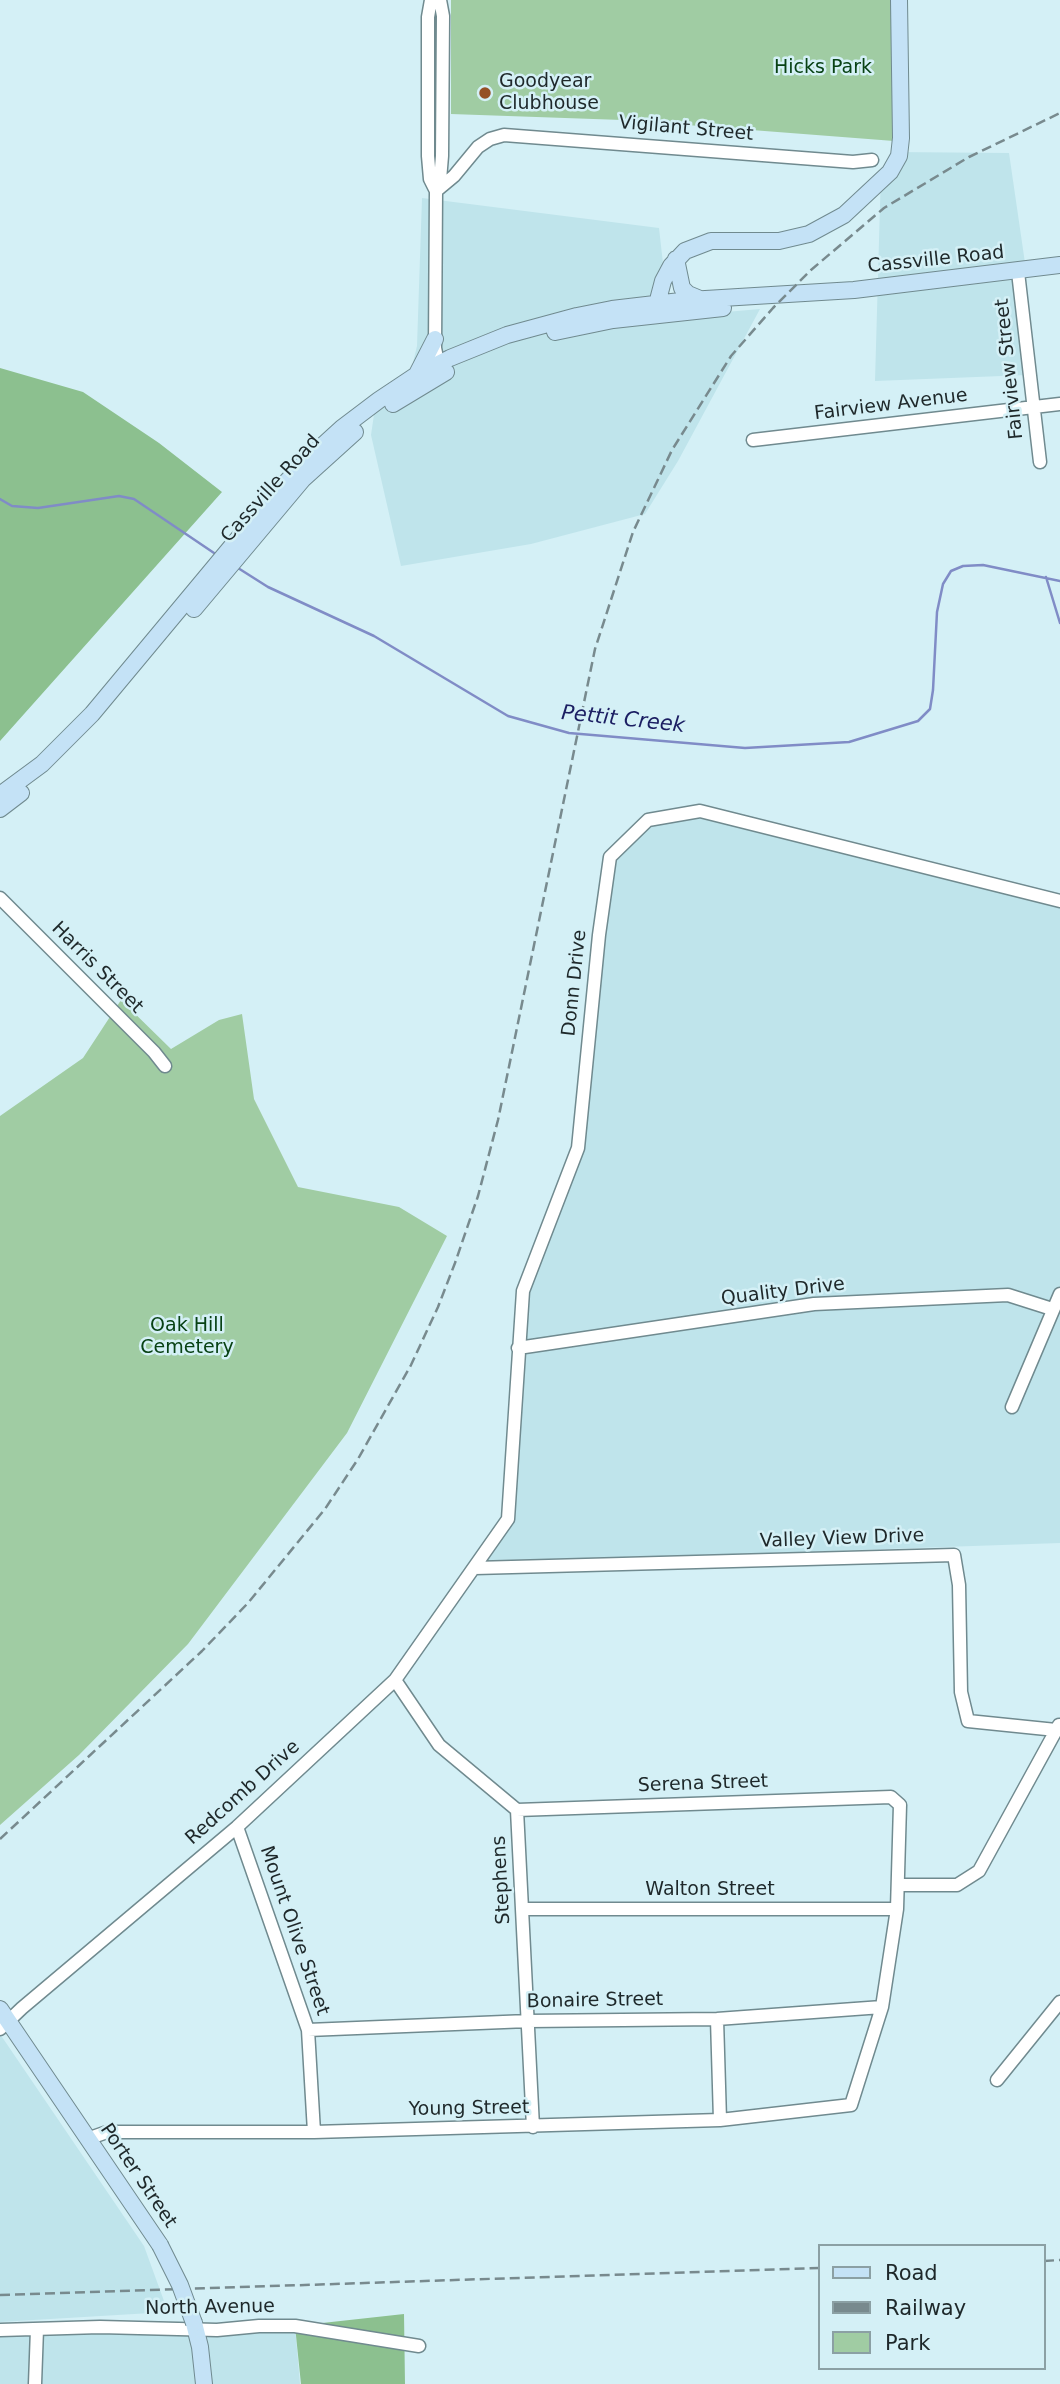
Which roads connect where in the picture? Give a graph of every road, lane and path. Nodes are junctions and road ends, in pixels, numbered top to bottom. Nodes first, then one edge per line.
1 (431, 0) edge
2 (440, 0) edge
3 (899, 0) edge
4 (872, 160) dead end
5 (436, 191) junction
6 (676, 260) junction
7 (1060, 265) edge
8 (1018, 272) junction
9 (816, 294) junction
10 (700, 299) junction
11 (658, 309) junction
12 (435, 336) junction
13 (465, 351) junction
14 (439, 370) junction
15 (415, 376) junction
16 (1060, 404) edge
17 (1034, 407) junction
18 (753, 440) dead end
19 (1040, 462) dead end
20 (280, 497) junction
21 (204, 588) junction
22 (0, 796) edge
23 (0, 809) edge
24 (0, 898) edge
25 (1060, 901) edge
26 (165, 1066) dead end
27 (1060, 1293) edge
28 (1052, 1309) junction
29 (518, 1348) junction
30 (1013, 1407) dead end
31 (475, 1568) junction
32 (395, 1680) junction
33 (1058, 1727) edge
34 (517, 1810) junction
35 (237, 1827) junction
36 (898, 1885) junction
37 (524, 1909) junction
38 (897, 1909) junction
39 (1060, 2002) edge
40 (882, 2007) junction
41 (716, 2019) junction
42 (3, 2020) edge
43 (528, 2021) junction
44 (308, 2030) junction
45 (997, 2080) dead end
46 (719, 2120) junction
47 (533, 2127) junction
48 (314, 2132) junction
49 (87, 2139) junction
50 (195, 2326) junction
51 (37, 2329) junction
52 (0, 2330) edge
53 (419, 2346) dead end
54 (35, 2384) edge
55 (204, 2384) edge

1 - 5 street
2 - 5 street
3 - 6 main road
4 - 5 street, Vigilant Street
5 - 12 street
6 - 10 main road
6 - 11 main road
7 - 8 main road, Cassville Road
8 - 9 main road, Cassville Road
8 - 17 street, Fairview Street
9 - 10 main road, Cassville Road
9 - 11 main road, Cassville Road
10 - 11 main road, Cassville Road
11 - 13 main road, Cassville Road
11 - 14 main road, Cassville Road
12 - 13 main road
12 - 14 street
12 - 15 main road
13 - 14 main road, Cassville Road
14 - 15 main road, Cassville Road
14 - 20 main road, Cassville Road
15 - 20 main road, Cassville Road
16 - 17 street, Fairview Avenue
17 - 18 street, Fairview Avenue
17 - 19 street, Fairview Street
20 - 21 main road, Cassville Road
21 - 22 main road, Cassville Road
21 - 23 main road, Cassville Road
24 - 26 street, Harris Street
25 - 29 street, Donn Drive
27 - 28 street
28 - 29 street, Quality Drive
28 - 30 street
29 - 31 street, Donn Drive
31 - 32 street, Redcomb Drive
31 - 33 street, Valley View Drive
32 - 34 street, Stephens
32 - 35 street, Redcomb Drive
33 - 36 street
34 - 36 street, Serena Street
34 - 37 street, Stephens
35 - 42 street, Redcomb Drive
35 - 44 street, Mount Olive Street
36 - 38 street
37 - 38 street, Walton Street
37 - 43 street, Stephens
38 - 40 street
39 - 45 street
40 - 41 street, Bonaire Street
40 - 46 street, Young Street
41 - 43 street, Bonaire Street
41 - 46 street
42 - 49 main road, Porter Street
43 - 44 street, Bonaire Street
43 - 47 street, Stephens
44 - 48 street, Mount Olive Street
46 - 47 street, Young Street
47 - 48 street, Young Street
48 - 49 street, Young Street
49 - 50 main road, Porter Street, bridge
50 - 51 street, North Avenue
50 - 53 street, North Avenue
50 - 55 main road, Porter Street
51 - 52 street, North Avenue
51 - 54 street

